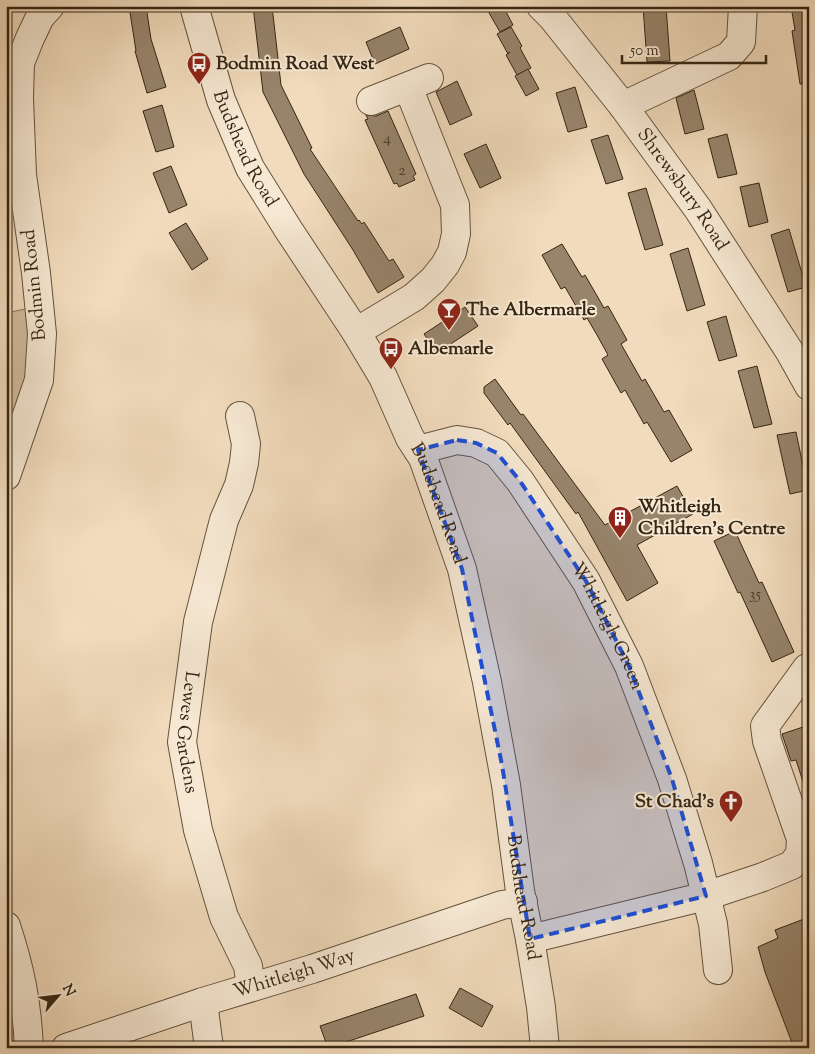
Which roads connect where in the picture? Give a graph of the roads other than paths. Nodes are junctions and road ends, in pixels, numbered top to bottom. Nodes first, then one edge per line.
1 (50, 6) edge
2 (194, 6) edge
3 (743, 6) edge
4 (552, 10) edge
5 (13, 84) edge
6 (371, 101) dead end
7 (623, 106) junction
8 (356, 332) junction
9 (809, 386) edge
10 (240, 416) dead end
11 (418, 450) junction
12 (6, 476) edge
13 (807, 668) dead end
14 (706, 896) junction
15 (523, 902) junction
16 (6, 926) edge
17 (530, 939) junction
18 (718, 970) dead end
19 (251, 988) junction
20 (203, 1002) junction
21 (29, 1048) edge
22 (66, 1048) edge
23 (210, 1048) edge
24 (545, 1048) edge

1 - 5 street, Bodmin Road
2 - 8 street, Budshead Road
3 - 7 street
4 - 7 street, Shrewsbury Road
5 - 12 street, Bodmin Road
6 - 8 street
7 - 9 street, Shrewsbury Road
8 - 11 street, Budshead Road
10 - 19 street, Lewes Gardens
11 - 14 street, Whitleigh Green
11 - 15 street, Budshead Road
13 - 14 street
14 - 17 street
14 - 18 street, Whitleigh Green
15 - 17 street, Budshead Road
15 - 19 street, Whitleigh Way
16 - 21 street
17 - 24 street, Budshead Road
19 - 20 street, Whitleigh Way
20 - 22 street, Whitleigh Way
20 - 23 street

